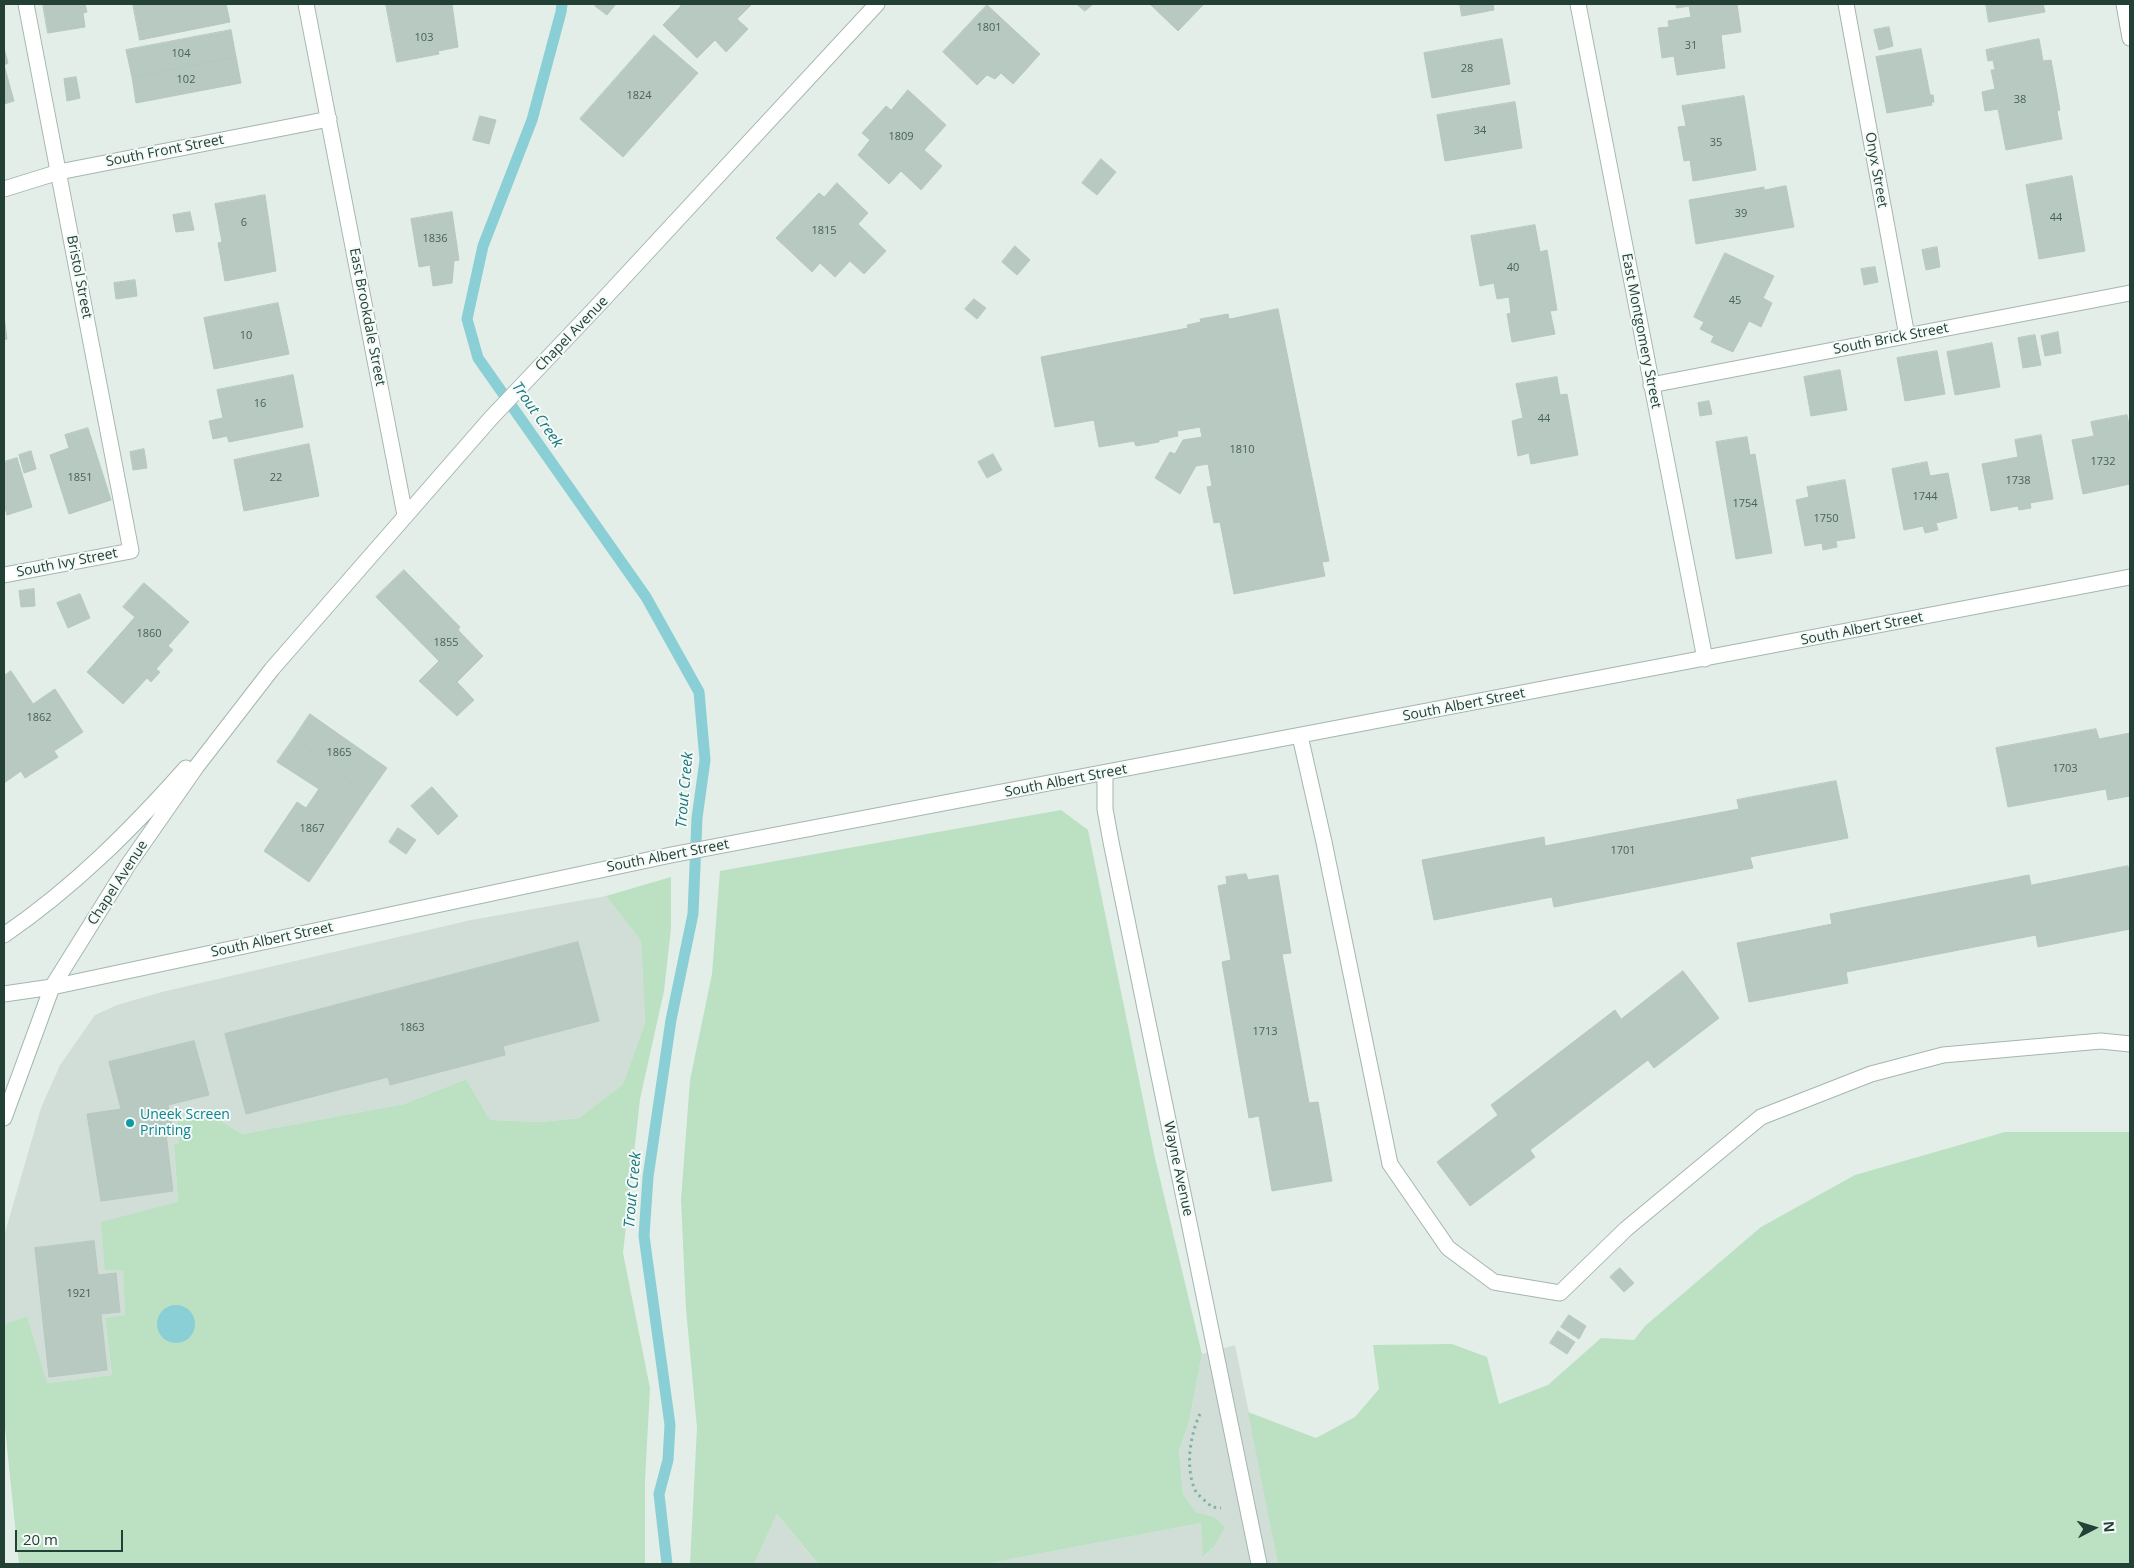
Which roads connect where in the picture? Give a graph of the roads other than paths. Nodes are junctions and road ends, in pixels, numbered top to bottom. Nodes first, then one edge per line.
1 (26, 4) edge
2 (306, 4) edge
3 (877, 4) edge
4 (1578, 4) edge
5 (1846, 4) edge
6 (2124, 4) edge
7 (2130, 38) edge
8 (329, 118) junction
9 (58, 172) junction
10 (4, 189) edge
11 (2130, 293) edge
12 (1907, 336) junction
13 (1651, 385) junction
14 (406, 515) junction
15 (131, 551) joint
16 (4, 575) edge
17 (2130, 577) edge
18 (1705, 659) junction
19 (272, 669) junction
20 (1300, 736) junction
21 (1105, 774) junction
22 (4, 935) edge
23 (52, 987) junction
24 (4, 994) edge
25 (2130, 1044) edge
26 (4, 1118) edge
27 (1259, 1564) edge

1 - 9 street, Bristol Street
2 - 8 street, East Brookdale Street
3 - 14 street, Chapel Avenue
4 - 13 street, East Montgomery Street
5 - 12 street, Onyx Street
6 - 7 street
8 - 9 street, South Front Street
8 - 14 street, East Brookdale Street
9 - 10 street, South Front Street
9 - 15 street, Bristol Street
11 - 12 street, South Brick Street
12 - 13 street, South Brick Street
13 - 18 street, East Montgomery Street
14 - 19 street, Chapel Avenue
15 - 16 street, South Ivy Street
17 - 18 street, South Albert Street
18 - 20 street, South Albert Street
19 - 22 street, Chapel Avenue
19 - 23 street, Chapel Avenue
20 - 21 street, South Albert Street
20 - 25 street
21 - 23 street, South Albert Street
21 - 27 street, Wayne Avenue
23 - 24 street, South Albert Street
23 - 26 street, Chapel Avenue

